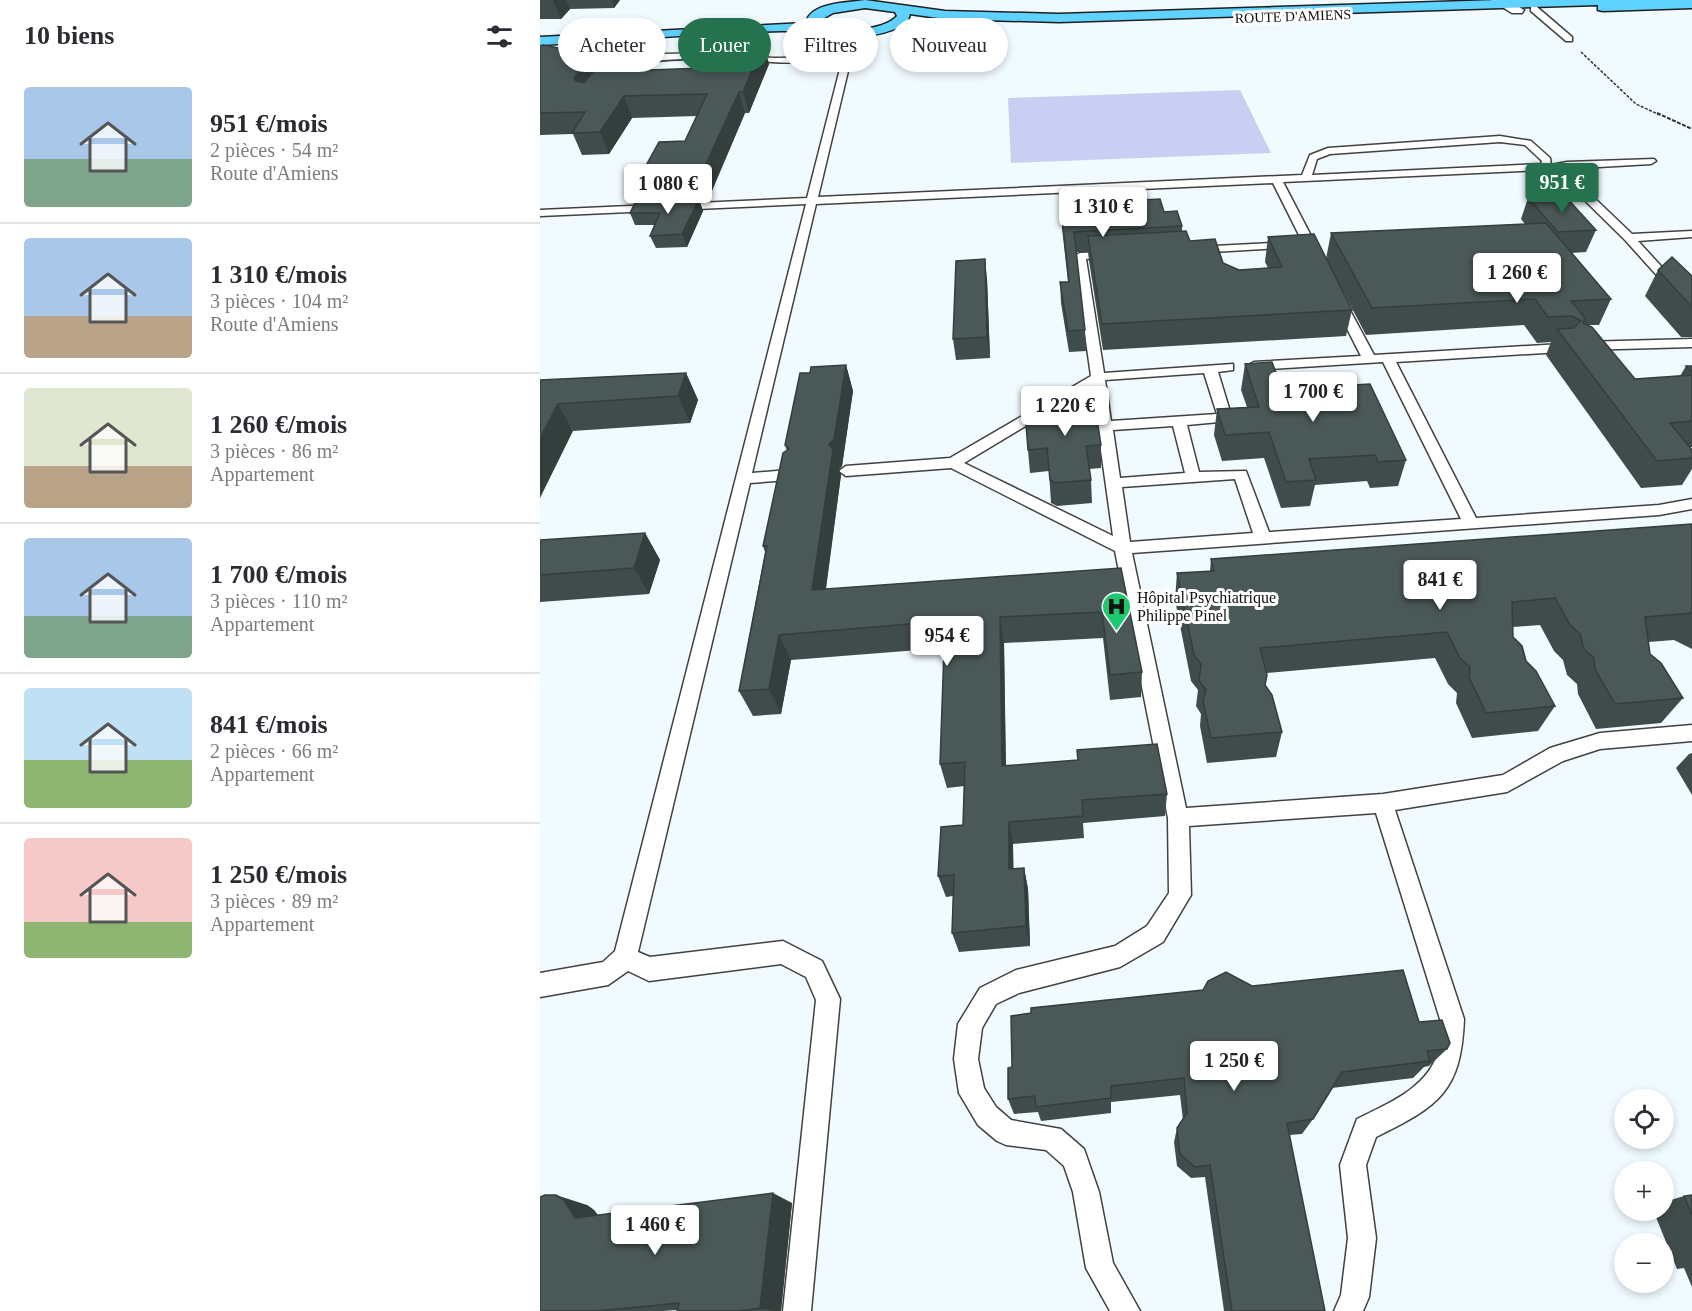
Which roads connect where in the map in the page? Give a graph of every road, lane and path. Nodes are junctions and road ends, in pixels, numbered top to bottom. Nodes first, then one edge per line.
1 (1625, 0) edge
2 (877, 2) edge
3 (844, 3) edge
4 (1507, 4) edge
5 (1692, 4) edge
6 (1534, 9) junction
7 (901, 11) junction
8 (822, 18) edge
9 (903, 18) edge
10 (783, 23) edge
11 (1008, 24) edge
12 (783, 27) edge
13 (540, 35) edge
14 (1569, 39) joint
15 (540, 41) edge
16 (783, 59) edge
17 (843, 72) edge
18 (608, 75) edge
19 (1692, 129) edge
20 (1651, 161) dead end
21 (1551, 168) junction
22 (1306, 178) junction
23 (1276, 179) junction
24 (812, 201) junction
25 (540, 213) edge
26 (1692, 234) edge
27 (1629, 238) junction
28 (1309, 244) junction
29 (1183, 251) edge
30 (1126, 254) edge
31 (1320, 265) edge
32 (1331, 285) edge
33 (1692, 307) edge
34 (1692, 343) edge
35 (1579, 347) edge
36 (1561, 348) edge
37 (1368, 357) junction
38 (1387, 357) junction
39 (1254, 366) edge
40 (1228, 368) dead end
41 (1210, 369) junction
42 (1098, 377) junction
43 (1179, 421) junction
44 (1105, 426) junction
45 (953, 463) junction
46 (846, 471) dead end
47 (788, 475) edge
48 (1193, 477) junction
49 (743, 480) junction
50 (1113, 483) junction
51 (1692, 504) edge
52 (1471, 523) junction
53 (1263, 538) junction
54 (1123, 548) junction
55 (1692, 733) edge
56 (1383, 803) junction
57 (1178, 818) junction
58 (625, 958) junction
59 (540, 985) edge
60 (797, 1311) edge
61 (1126, 1311) edge
62 (1348, 1311) edge

1 - 4 main road, ROUTE D'AMIENS
2 - 3 main road, ROUTE D'AMIENS
2 - 7 main road, ROUTE D'AMIENS
3 - 8 main road, ROUTE D'AMIENS
4 - 6 main road, ROUTE D'AMIENS
4 - 7 main road, ROUTE D'AMIENS
4 - 11 main road, ROUTE D'AMIENS
5 - 6 main road, ROUTE D'AMIENS
6 - 14 lane
7 - 9 main road
10 - 13 main road
12 - 15 main road
14 - 19 path
16 - 18 lane
17 - 24 lane
20 - 21 lane
21 - 22 lane
21 - 22 lane
21 - 27 lane
22 - 23 lane
23 - 24 lane
23 - 28 lane
24 - 25 lane
24 - 49 lane
26 - 27 lane
27 - 33 lane
28 - 29 lane
28 - 31 lane
30 - 42 lane
32 - 37 lane
34 - 35 lane
36 - 38 lane
37 - 38 lane
37 - 39 lane
38 - 52 lane
40 - 41 lane
41 - 42 lane
41 - 43 lane
42 - 44 lane
42 - 45 lane
43 - 44 lane
43 - 48 lane
44 - 50 lane
45 - 46 lane
45 - 54 lane
47 - 49 lane
48 - 50 lane
48 - 53 lane
49 - 58 lane
50 - 54 lane
51 - 52 lane
52 - 53 lane
53 - 54 lane
54 - 57 lane
55 - 56 lane
56 - 57 lane
56 - 62 lane
57 - 61 lane
58 - 59 lane
58 - 60 lane

